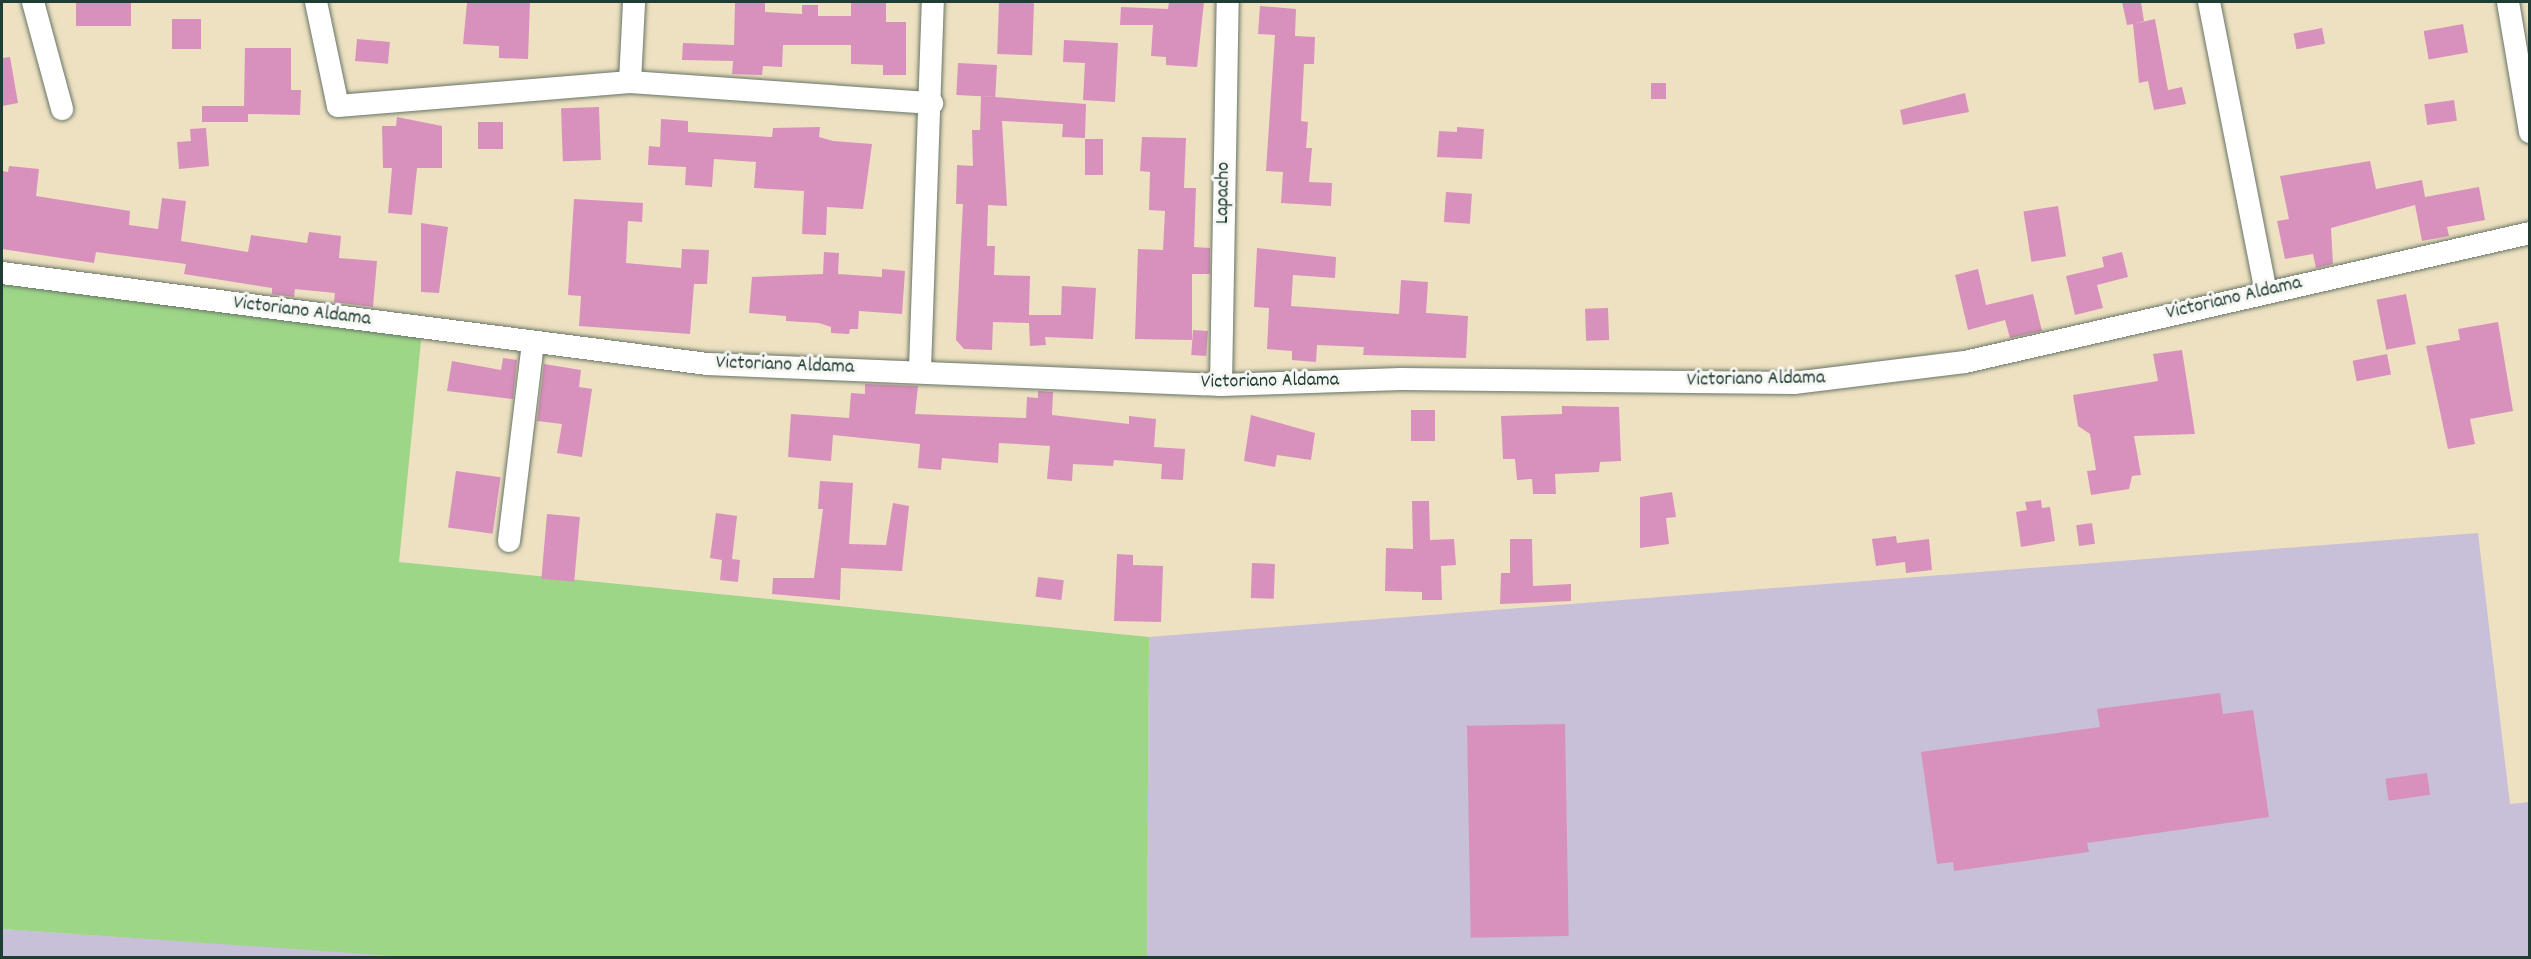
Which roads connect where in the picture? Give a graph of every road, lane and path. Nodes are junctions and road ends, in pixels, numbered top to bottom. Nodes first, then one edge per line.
1 (33, 2) edge
2 (316, 2) edge
3 (634, 2) edge
4 (933, 2) edge
5 (1228, 2) edge
6 (2209, 2) edge
7 (2508, 2) edge
8 (630, 82) junction
9 (932, 103) junction
10 (62, 109) dead end
11 (2529, 132) edge
12 (2529, 233) edge
13 (2, 273) edge
14 (2266, 292) junction
15 (533, 343) junction
16 (920, 369) junction
17 (1221, 385) junction
18 (509, 541) dead end

1 - 10 street
2 - 8 street
3 - 8 street
4 - 9 street
5 - 17 street, Lapacho
6 - 14 street
7 - 11 street
8 - 9 street
9 - 16 street
12 - 14 street, Victoriano Aldama
13 - 15 street, Victoriano Aldama
14 - 17 street, Victoriano Aldama
15 - 16 street, Victoriano Aldama
15 - 18 street
16 - 17 street, Victoriano Aldama

